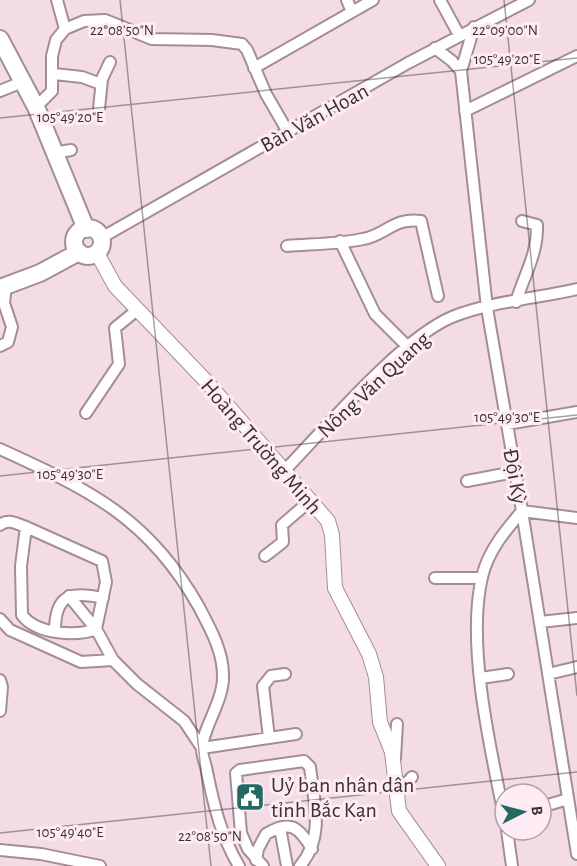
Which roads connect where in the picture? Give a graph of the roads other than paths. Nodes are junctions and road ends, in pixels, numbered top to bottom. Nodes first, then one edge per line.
1 (57, 0) edge
2 (346, 0) edge
3 (373, 0) edge
4 (440, 0) edge
5 (529, 0) edge
6 (352, 12) junction
7 (474, 27) junction
8 (65, 29) junction
9 (459, 36) junction
10 (0, 39) edge
11 (435, 48) junction
12 (577, 56) edge
13 (110, 62) dead end
14 (254, 68) junction
15 (461, 72) junction
16 (54, 74) junction
17 (22, 82) junction
18 (101, 84) junction
19 (0, 91) edge
20 (36, 107) junction
21 (99, 109) dead end
22 (465, 111) junction
23 (288, 132) junction
24 (71, 150) dead end
25 (54, 156) junction
26 (522, 222) dead end
27 (86, 229) junction
28 (340, 241) junction
29 (99, 246) junction
30 (287, 246) dead end
31 (79, 252) junction
32 (3, 287) edge
33 (577, 289) edge
34 (438, 296) dead end
35 (516, 302) junction
36 (486, 308) junction
37 (137, 310) junction
38 (0, 346) edge
39 (408, 347) junction
40 (577, 412) edge
41 (86, 413) dead end
42 (507, 424) junction
43 (0, 449) edge
44 (284, 471) junction
45 (516, 472) junction
46 (467, 481) dead end
47 (311, 500) junction
48 (522, 511) junction
49 (577, 518) edge
50 (0, 525) edge
51 (26, 527) junction
52 (265, 556) dead end
53 (435, 578) dead end
54 (482, 578) junction
55 (69, 596) junction
56 (103, 598) junction
57 (577, 618) edge
58 (540, 622) junction
59 (1, 624) edge
60 (96, 629) junction
61 (55, 631) junction
62 (113, 660) junction
63 (577, 667) edge
64 (285, 674) dead end
65 (508, 674) dead end
66 (548, 674) junction
67 (481, 678) junction
68 (0, 680) edge
69 (0, 711) edge
70 (397, 724) dead end
71 (296, 734) dead end
72 (269, 738) junction
73 (202, 748) junction
74 (393, 761) junction
75 (412, 777) dead end
76 (499, 782) edge
77 (396, 795) junction
78 (571, 802) edge
79 (553, 805) edge
80 (280, 828) junction
81 (509, 842) edge
82 (312, 849) junction
83 (0, 850) edge
84 (577, 854) edge
85 (260, 863) edge
86 (86, 865) edge
87 (100, 866) edge
88 (238, 866) edge
89 (288, 866) edge
90 (300, 866) edge
91 (438, 866) edge
92 (512, 866) edge

1 - 8 street
2 - 6 street
3 - 6 street
4 - 9 street
5 - 7 street, Bàn Văn Hoan
6 - 14 street
7 - 9 street, Bàn Văn Hoan
7 - 15 street, Đội Kỳ
8 - 14 street
8 - 16 street
9 - 11 street, Bàn Văn Hoan
10 - 17 highway
11 - 15 street
11 - 23 street, Bàn Văn Hoan
12 - 22 street
13 - 18 street
14 - 23 street
15 - 22 street, Đội Kỳ
16 - 18 street
16 - 20 street
17 - 19 street
17 - 20 highway
18 - 21 street
20 - 25 highway
22 - 36 street, Đội Kỳ
23 - 29 street, Bàn Văn Hoan
24 - 25 street
25 - 27 highway
26 - 35 street
27 - 29 highway
27 - 31 highway
28 - 30 street
28 - 34 street
28 - 39 street
29 - 31 highway
29 - 37 main road, Hoàng Trường Minh
31 - 32 highway
32 - 38 street
33 - 35 street, Nông Văn Quang
35 - 36 street, Nông Văn Quang
36 - 39 street, Nông Văn Quang
36 - 42 street, Đội Kỳ
37 - 41 street
37 - 44 main road, Hoàng Trường Minh
39 - 44 street, Nông Văn Quang
40 - 42 street
42 - 45 street, Đội Kỳ
43 - 73 street
44 - 47 main road, Hoàng Trường Minh
45 - 46 street
45 - 48 street, Đội Kỳ
47 - 52 street
47 - 74 main road, Hoàng Trường Minh
48 - 49 street
48 - 54 street
48 - 58 street, Đội Kỳ
50 - 51 street
51 - 56 street
51 - 61 street
53 - 54 street
54 - 67 street
55 - 56 street
55 - 60 street
55 - 61 street
56 - 60 street
57 - 58 street
58 - 66 street, Đội Kỳ
59 - 62 street
60 - 61 street
60 - 62 street
62 - 73 street
63 - 66 street
64 - 72 street
65 - 67 street
66 - 78 street, Đội Kỳ
67 - 76 street
68 - 69 street
70 - 74 street
71 - 72 street
72 - 73 street
73 - 88 street
74 - 77 main road, Hoàng Trường Minh
75 - 77 street
77 - 91 main road, Hoàng Trường Minh
78 - 79 street
78 - 84 street, Đội Kỳ
80 - 82 street
80 - 85 street
80 - 89 street
81 - 92 street
82 - 85 street
82 - 90 street
83 - 86 street
86 - 87 street

